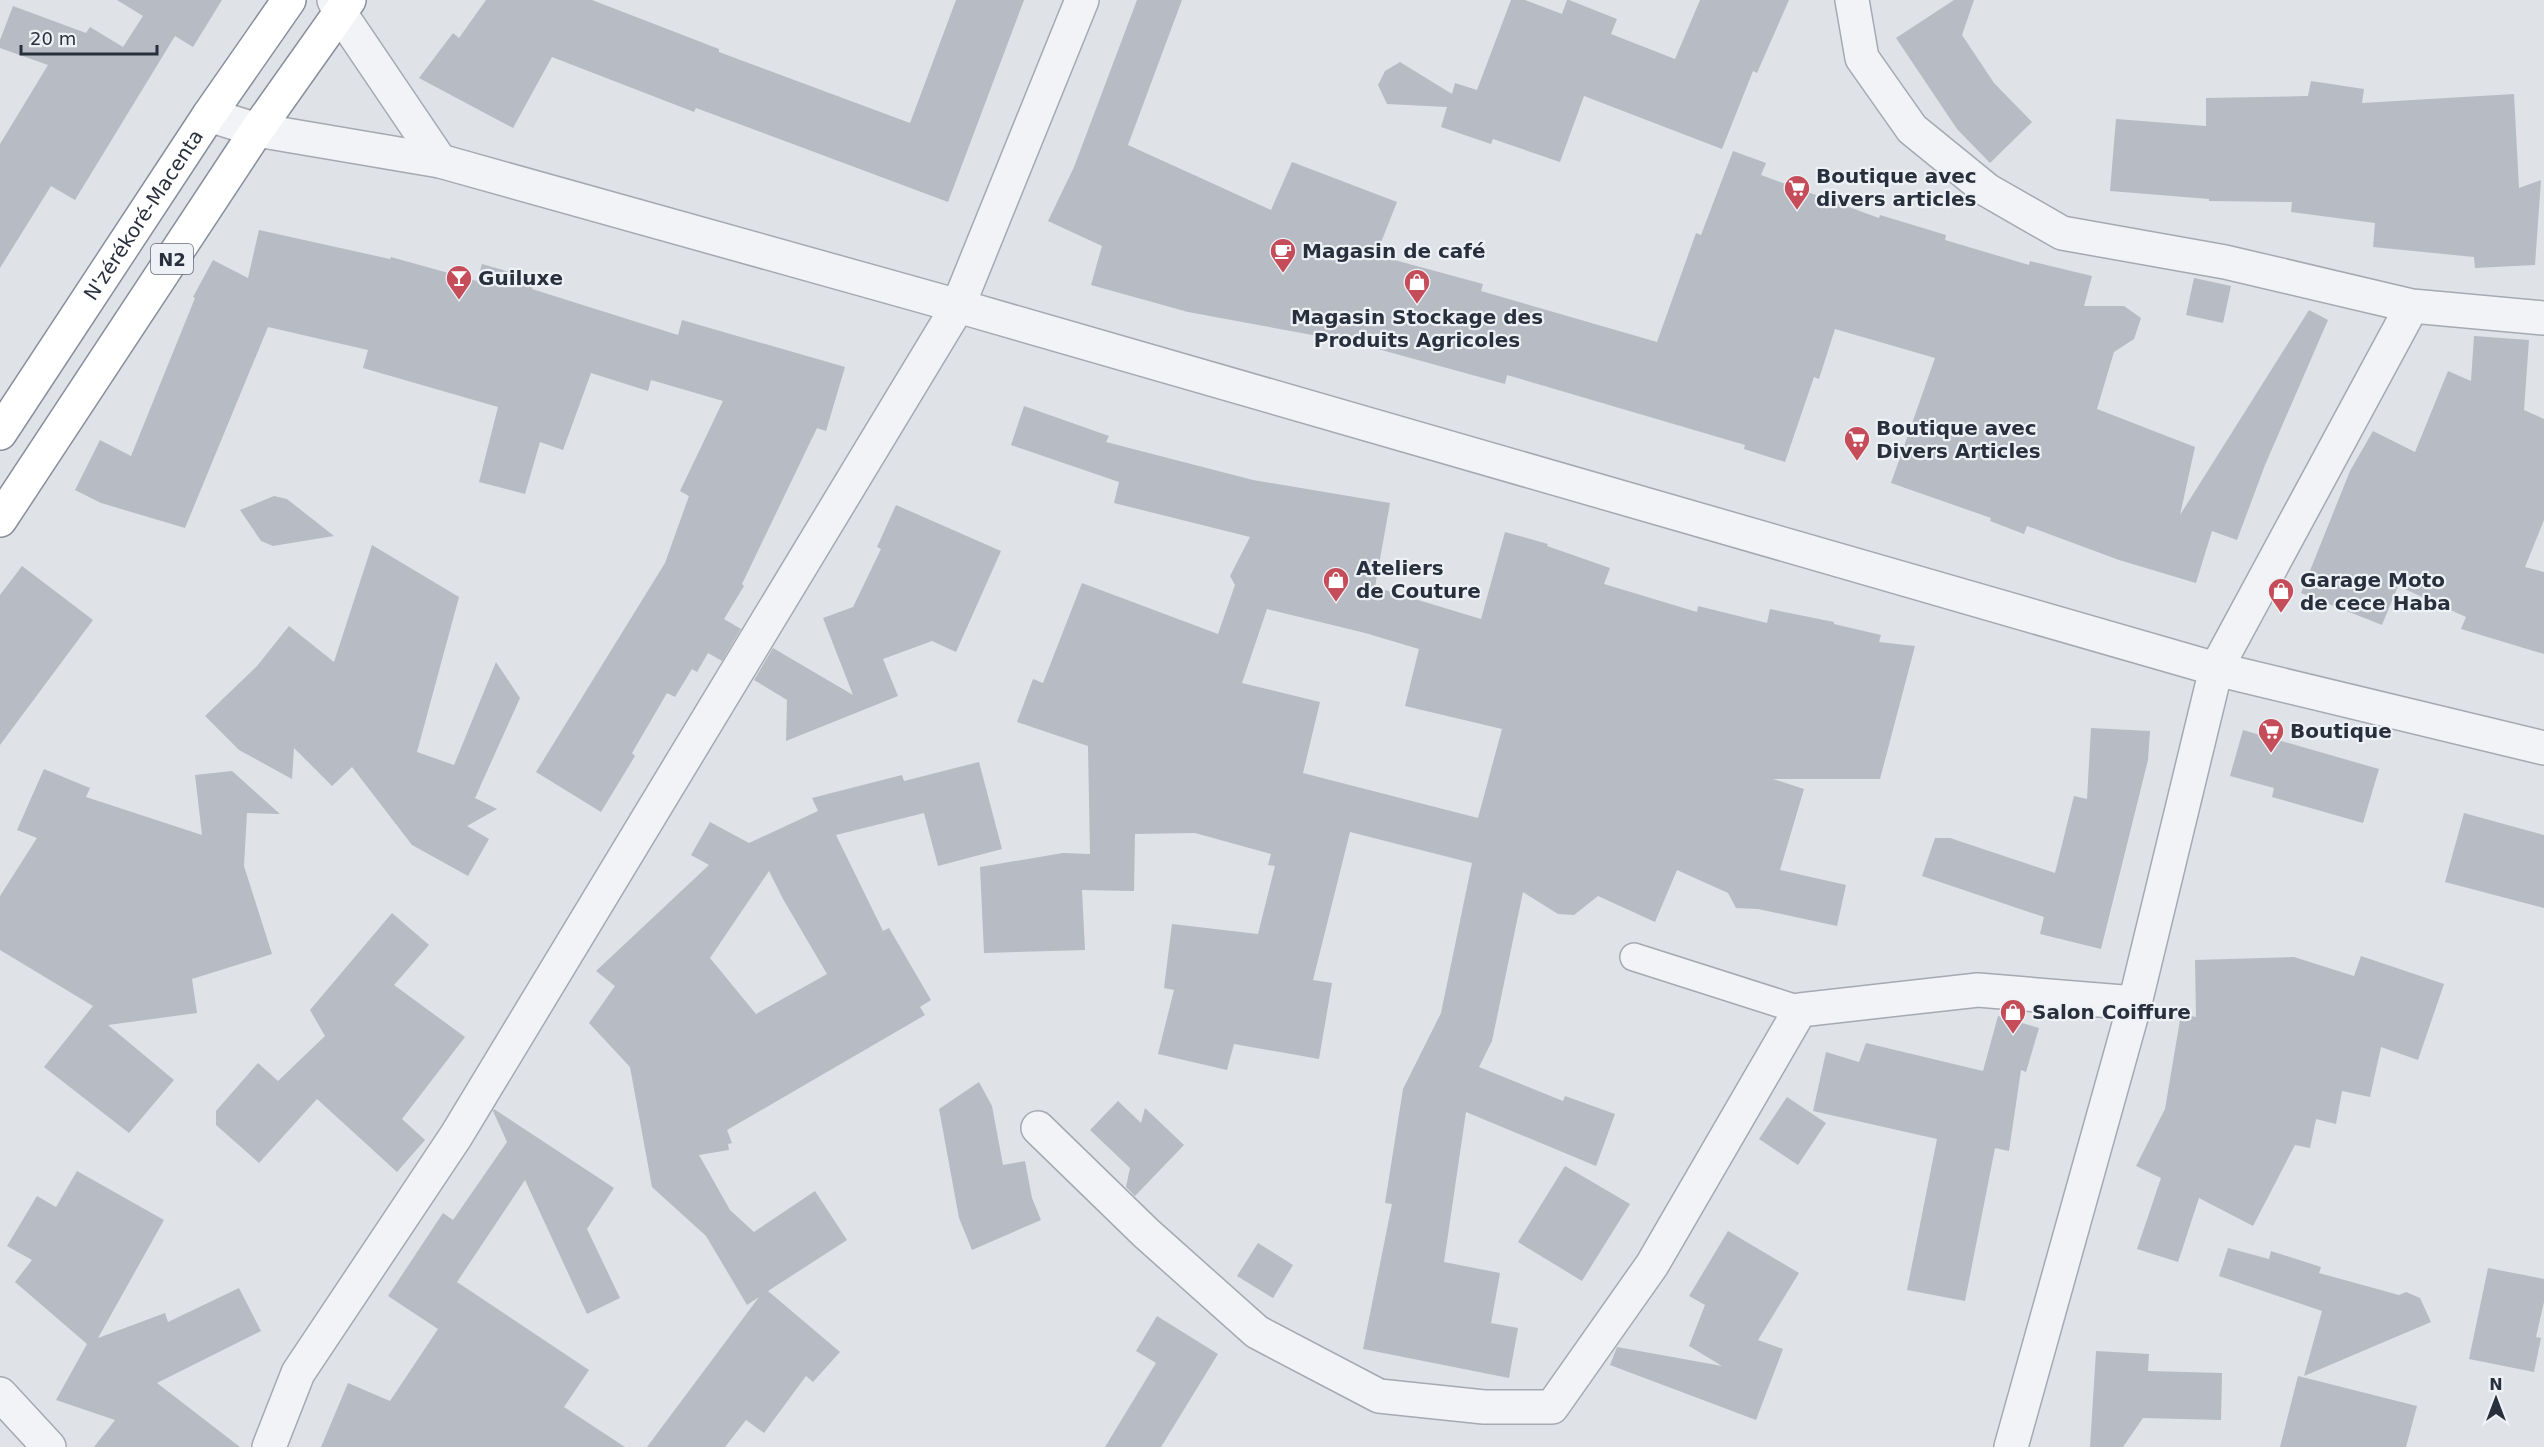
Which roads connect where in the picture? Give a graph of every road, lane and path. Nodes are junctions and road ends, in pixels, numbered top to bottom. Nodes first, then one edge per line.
1 (289, 0) edge
2 (1082, 0) edge
3 (1852, 0) edge
4 (341, 4) edge
5 (209, 115) junction
6 (257, 130) junction
7 (440, 161) junction
8 (958, 306) junction
9 (2412, 306) junction
10 (2544, 318) edge
11 (0, 432) edge
12 (0, 520) edge
13 (2216, 669) junction
14 (2544, 748) edge
15 (1634, 957) dead end
16 (2135, 1003) junction
17 (1800, 1010) junction
18 (1038, 1128) dead end
19 (0, 1394) edge
20 (49, 1447) edge
21 (269, 1447) edge
22 (2011, 1447) edge

1 - 5 highway, N'zérékoré-Macenta / N2
2 - 8 street
3 - 9 street
4 - 6 highway, N2
4 - 7 street
5 - 6 street
5 - 11 highway, N'zérékoré-Macenta / N2
6 - 7 street
6 - 12 highway, N2
7 - 8 street
8 - 13 street
8 - 21 street
9 - 10 street
9 - 13 street
13 - 14 street
13 - 16 street
15 - 17 lane
16 - 17 street
16 - 22 street
17 - 18 street
19 - 20 street

